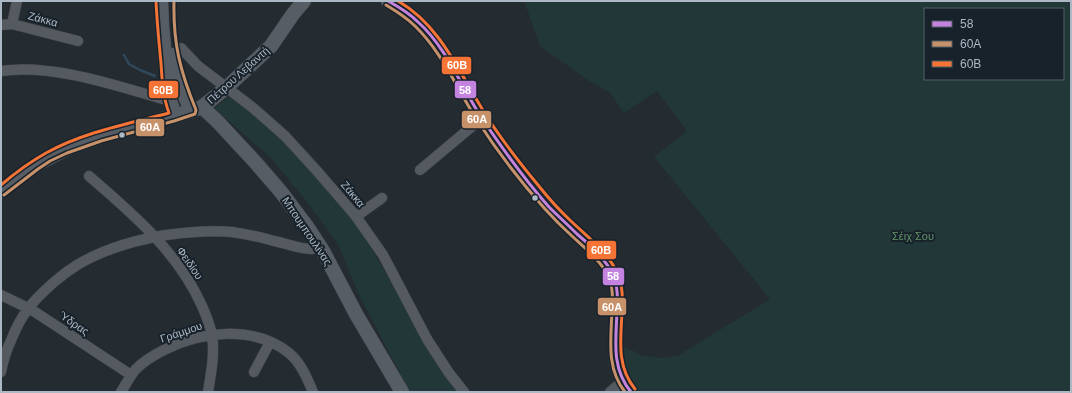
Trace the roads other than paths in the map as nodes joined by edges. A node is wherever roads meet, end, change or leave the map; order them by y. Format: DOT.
graph roads {
  1 [pos="17,1"];
  2 [pos="161,1"];
  3 [pos="169,1"];
  4 [pos="304,1"];
  5 [pos="388,1"];
  6 [pos="12,24"];
  7 [pos="1,25"];
  8 [pos="78,41"];
  9 [pos="181,48"];
  10 [pos="1,71"];
  11 [pos="226,88"];
  12 [pos="170,101"];
  13 [pos="196,109"];
  14 [pos="175,116"];
  15 [pos="482,118"];
  16 [pos="420,170"];
  17 [pos="89,176"];
  18 [pos="1,192"];
  19 [pos="382,198"];
  20 [pos="355,215"];
  21 [pos="155,237"];
  22 [pos="321,248"];
  23 [pos="1,295"];
  24 [pos="28,308"];
  25 [pos="212,334"];
  26 [pos="270,342"];
  27 [pos="1,372"];
  28 [pos="254,372"];
  29 [pos="131,375"];
  30 [pos="627,387"];
  31 [pos="121,392"];
  32 [pos="208,392"];
  33 [pos="313,392"];
  34 [pos="402,392"];
  35 [pos="464,392"];
  36 [pos="610,392"];
  1 -- 6 [label="street"];
  2 -- 12 [label="street"];
  3 -- 13 [label="street"];
  4 -- 11 [label="street, Πέτρου Λεβαντή"];
  5 -- 15 [label="street"];
  6 -- 7 [label="street, Ζάκκα"];
  6 -- 8 [label="street, Ζάκκα"];
  9 -- 11 [label="street, Ζάκκα"];
  10 -- 12 [label="street"];
  11 -- 13 [label="street, Πέτρου Λεβαντή"];
  11 -- 20 [label="street, Ζάκκα"];
  12 -- 14 [label="street"];
  13 -- 14 [label="street, Πέτρου Λεβαντή"];
  13 -- 22 [label="street, Μπουμπουλίνας"];
  14 -- 18 [label="street, Πέτρου Λεβαντή"];
  15 -- 16 [label="street"];
  15 -- 30 [label="street"];
  17 -- 21 [label="street, Φειδίου"];
  19 -- 20 [label="street"];
  20 -- 35 [label="street, Ζάκκα"];
  21 -- 22 [label="street"];
  21 -- 24 [label="street"];
  21 -- 25 [label="street, Φειδίου"];
  22 -- 34 [label="street, Μπουμπουλίνας"];
  23 -- 24 [label="street, Ύδρας"];
  24 -- 27 [label="street"];
  24 -- 29 [label="street, Ύδρας"];
  25 -- 26 [label="street, Γράμμου"];
  25 -- 29 [label="street, Γράμμου"];
  25 -- 32 [label="street, Φειδίου"];
  26 -- 28 [label="street"];
  26 -- 33 [label="street, Γράμμου"];
  29 -- 31 [label="street, Γράμμου"];
  30 -- 36 [label="street"];
}
